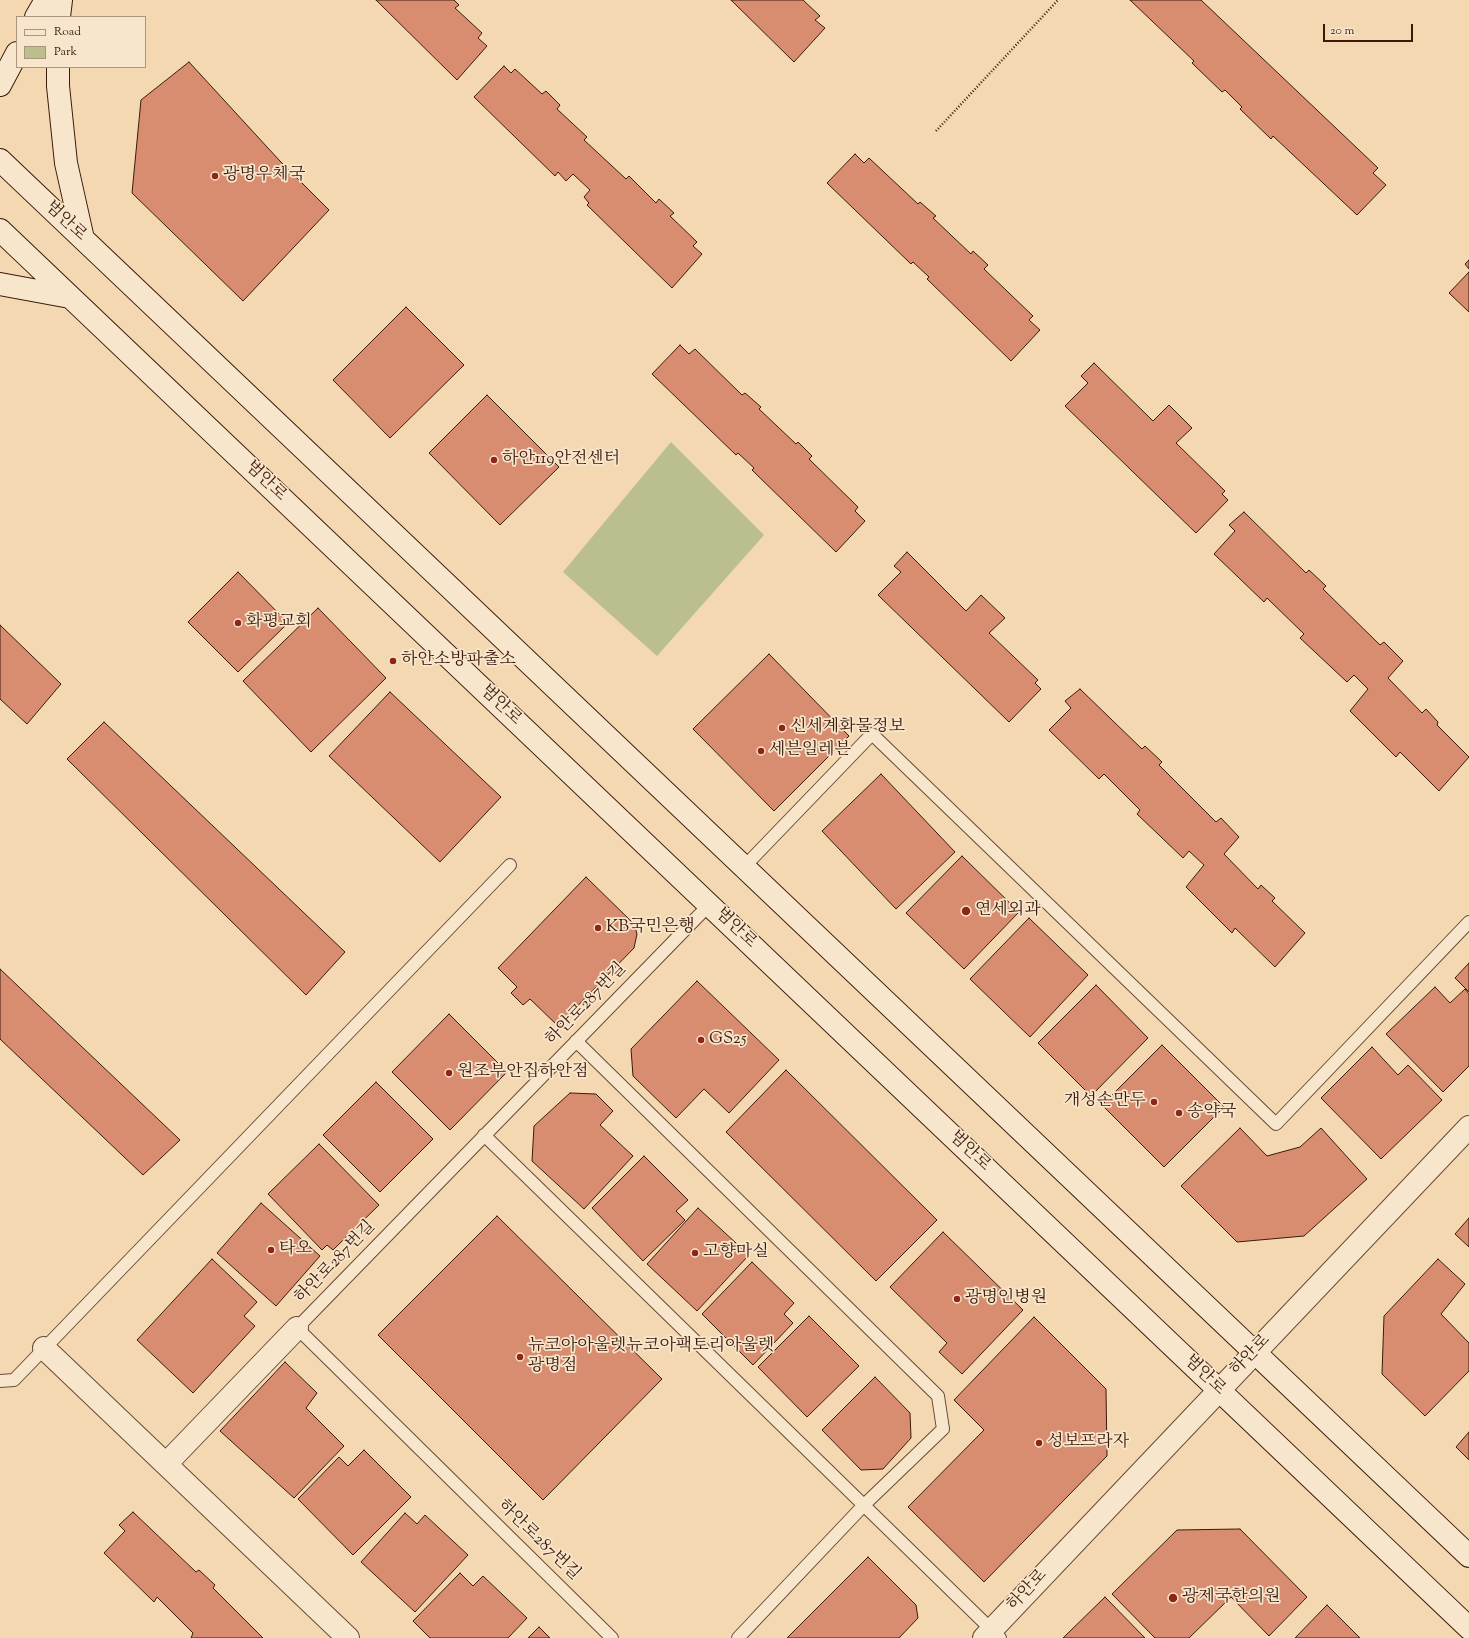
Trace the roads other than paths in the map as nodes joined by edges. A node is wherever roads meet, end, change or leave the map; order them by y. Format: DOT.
graph roads {
  1 [pos="46,0"];
  2 [pos="61,0"];
  3 [pos="37,16"];
  4 [pos="59,16"];
  5 [pos="16,55"];
  6 [pos="58,68"];
  7 [pos="0,85"];
  8 [pos="0,160"];
  9 [pos="0,230"];
  10 [pos="83,239"];
  11 [pos="0,284"];
  12 [pos="70,297"];
  13 [pos="510,864"];
  14 [pos="744,868"];
  15 [pos="709,905"];
  16 [pos="1469,922"];
  17 [pos="576,1042"];
  18 [pos="1469,1126"];
  19 [pos="484,1135"];
  20 [pos="297,1328"];
  21 [pos="44,1348"];
  22 [pos="1254,1352"];
  23 [pos="0,1382"];
  24 [pos="1219,1390"];
  25 [pos="166,1464"];
  26 [pos="864,1505"];
  27 [pos="1469,1556"];
  28 [pos="1469,1628"];
  29 [pos="992,1635"];
  30 [pos="348,1638"];
  31 [pos="612,1638"];
  32 [pos="738,1638"];
  1 -- 3 [label="main road"];
  2 -- 4 [label="main road"];
  5 -- 7 [label="main road"];
  6 -- 10 [label="main road"];
  8 -- 10 [label="main road, 범안로"];
  9 -- 12 [label="main road, 범안로"];
  10 -- 14 [label="main road, 범안로"];
  11 -- 12 [label="main road"];
  12 -- 15 [label="main road, 범안로"];
  13 -- 21 [label="lane"];
  14 -- 16 [label="lane"];
  14 -- 22 [label="main road, 범안로"];
  15 -- 17 [label="lane, 하안로287번길"];
  15 -- 24 [label="main road, 범안로"];
  17 -- 19 [label="lane, 하안로287번길"];
  17 -- 26 [label="lane"];
  18 -- 22 [label="main road, 하안로"];
  19 -- 20 [label="lane, 하안로287번길"];
  19 -- 26 [label="lane"];
  20 -- 25 [label="main road"];
  20 -- 31 [label="lane, 하안로287번길"];
  21 -- 23 [label="lane"];
  21 -- 25 [label="main road"];
  22 -- 24 [label="main road, 하안로"];
  22 -- 27 [label="main road, 범안로"];
  24 -- 28 [label="main road, 범안로"];
  24 -- 29 [label="main road, 하안로"];
  25 -- 30 [label="main road"];
  26 -- 29 [label="lane"];
  26 -- 32 [label="lane"];
}
